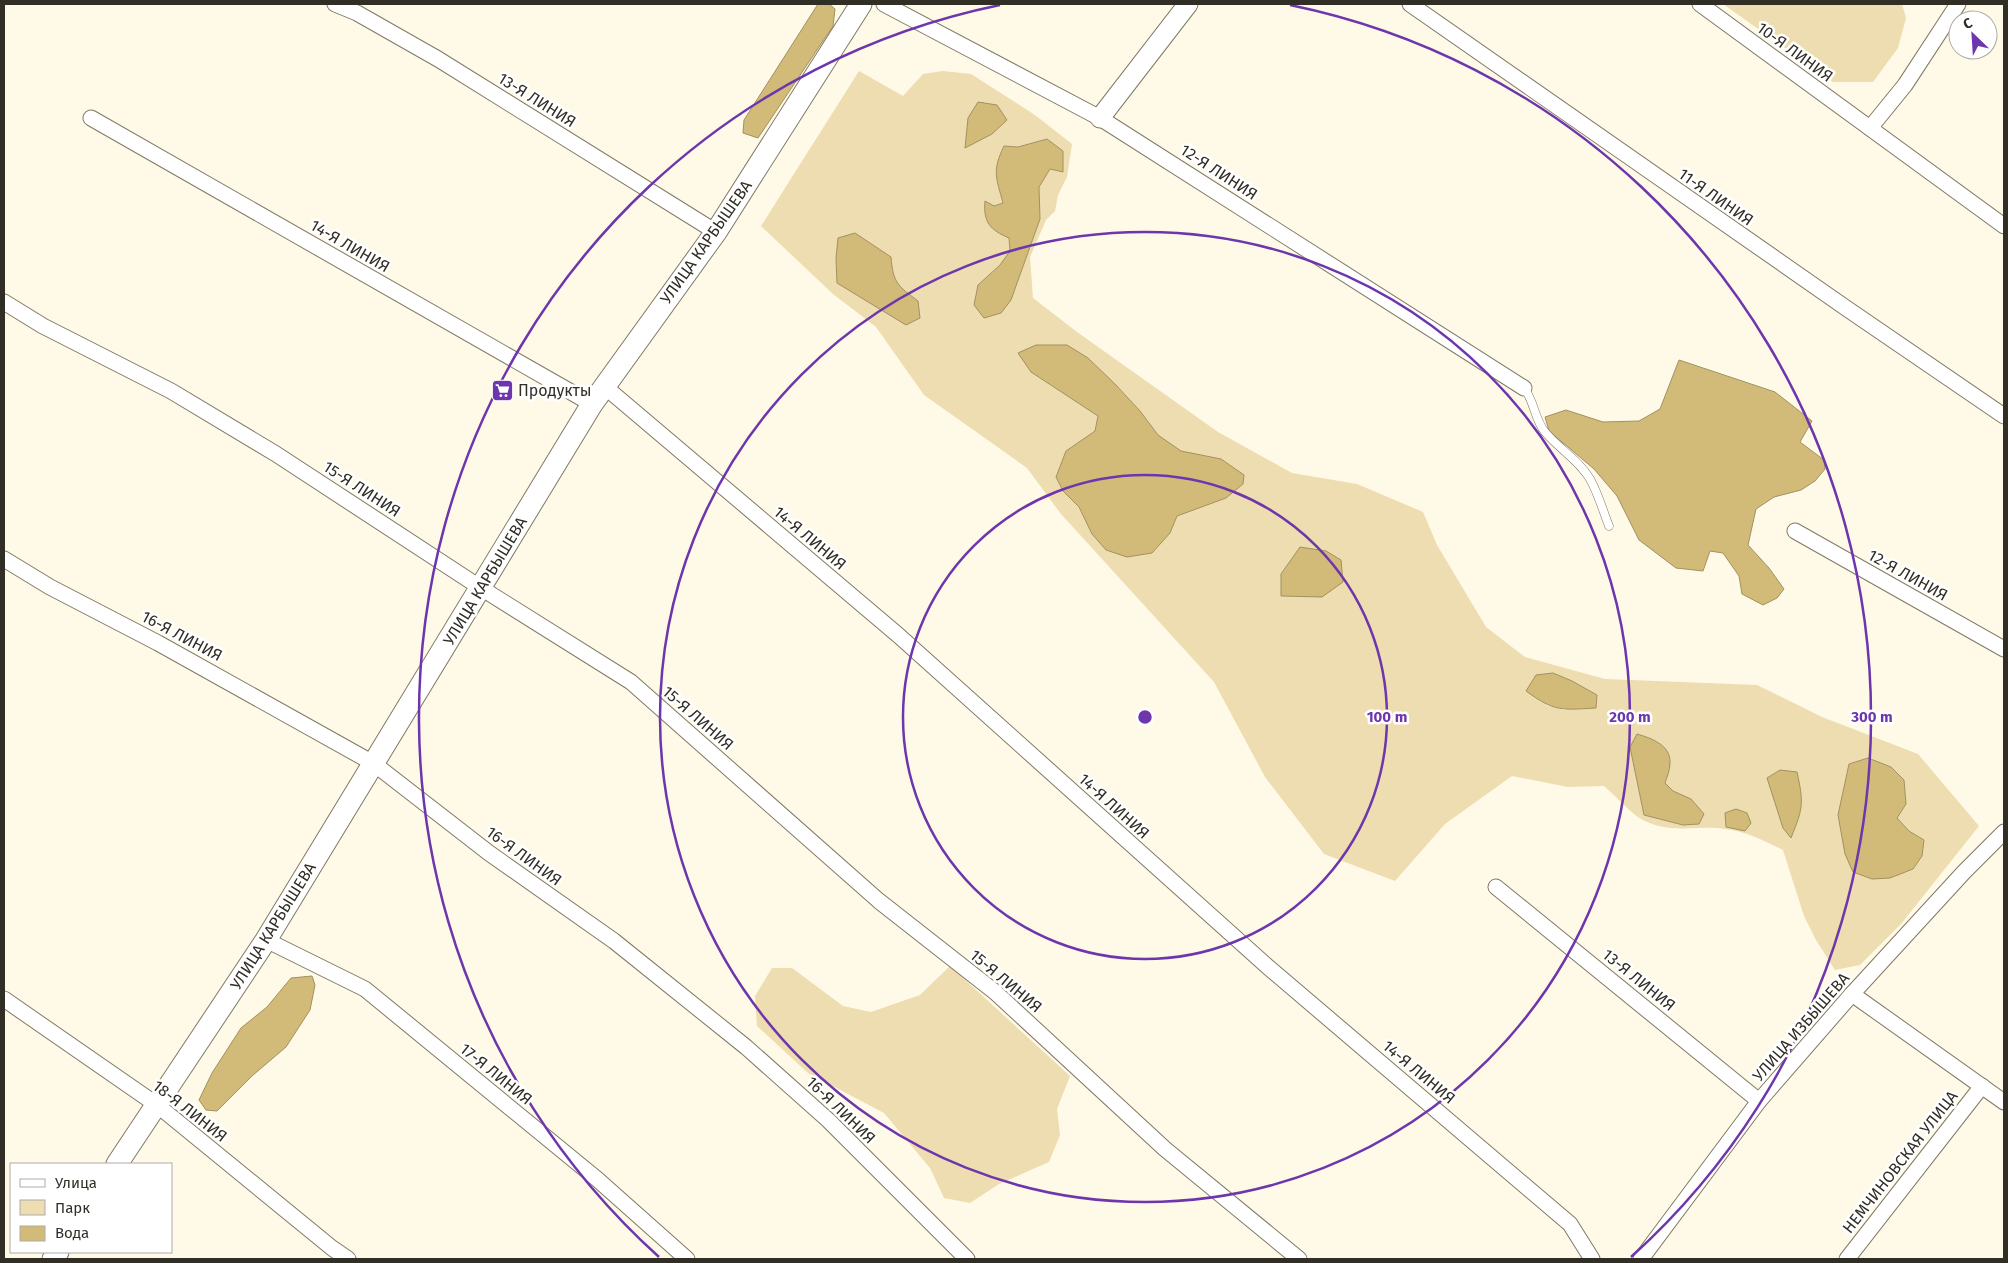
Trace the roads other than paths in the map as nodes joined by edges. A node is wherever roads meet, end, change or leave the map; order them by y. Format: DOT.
graph roads {
  1 [pos="336,4"];
  2 [pos="861,4"];
  3 [pos="884,4"];
  4 [pos="1188,4"];
  5 [pos="1410,4"];
  6 [pos="1700,4"];
  7 [pos="1958,4"];
  8 [pos="91,118"];
  9 [pos="1100,118"];
  10 [pos="1870,128"];
  11 [pos="2004,226"];
  12 [pos="716,232"];
  13 [pos="4,302"];
  14 [pos="604,386"];
  15 [pos="1524,388"];
  16 [pos="592,404"];
  17 [pos="2004,416"];
  18 [pos="1609,526"];
  19 [pos="1795,531"];
  20 [pos="4,559"];
  21 [pos="481,588"];
  22 [pos="2004,649"];
  23 [pos="373,763"];
  24 [pos="2004,832"];
  25 [pos="1496,887"];
  26 [pos="266,940"];
  27 [pos="1852,994"];
  28 [pos="4,999"];
  29 [pos="1982,1086"];
  30 [pos="1759,1101"];
  31 [pos="2004,1102"];
  32 [pos="157,1105"];
  33 [pos="118,1163"];
  34 [pos="348,1259"];
  35 [pos="687,1259"];
  36 [pos="968,1259"];
  37 [pos="1298,1259"];
  38 [pos="1592,1259"];
  39 [pos="1641,1259"];
  40 [pos="1847,1259"];
  1 -- 12 [label="street, 13-Я ЛИНИЯ"];
  2 -- 12 [label="main road, УЛИЦА КАРБЫШЕВА"];
  3 -- 9 [label="street, 12-Я ЛИНИЯ"];
  4 -- 9 [label="street"];
  5 -- 17 [label="street, 11-Я ЛИНИЯ"];
  6 -- 10 [label="street, 10-Я ЛИНИЯ"];
  7 -- 10 [label="street"];
  8 -- 16 [label="street, 14-Я ЛИНИЯ"];
  9 -- 15 [label="street, 12-Я ЛИНИЯ"];
  10 -- 11 [label="street, 10-Я ЛИНИЯ"];
  12 -- 14 [label="main road, УЛИЦА КАРБЫШЕВА"];
  13 -- 21 [label="street, 15-Я ЛИНИЯ"];
  14 -- 16 [label="main road, УЛИЦА КАРБЫШЕВА"];
  14 -- 38 [label="street, 14-Я ЛИНИЯ"];
  15 -- 18 [label="lane"];
  16 -- 21 [label="main road, УЛИЦА КАРБЫШЕВА"];
  19 -- 22 [label="street, 12-Я ЛИНИЯ"];
  20 -- 23 [label="street, 16-Я ЛИНИЯ"];
  21 -- 23 [label="main road, УЛИЦА КАРБЫШЕВА"];
  21 -- 37 [label="street, 15-Я ЛИНИЯ"];
  23 -- 26 [label="main road, УЛИЦА КАРБЫШЕВА"];
  23 -- 36 [label="street, 16-Я ЛИНИЯ"];
  24 -- 27 [label="street, УЛИЦА ИЗБЫШЕВА"];
  25 -- 30 [label="street, 13-Я ЛИНИЯ"];
  26 -- 32 [label="main road, УЛИЦА КАРБЫШЕВА"];
  26 -- 35 [label="street, 17-Я ЛИНИЯ"];
  27 -- 29 [label="street, НЕМЧИНОВСКАЯ УЛИЦА"];
  27 -- 30 [label="street, УЛИЦА ИЗБЫШЕВА"];
  28 -- 32 [label="street, 18-Я ЛИНИЯ"];
  29 -- 31 [label="street, НЕМЧИНОВСКАЯ УЛИЦА"];
  29 -- 40 [label="street, НЕМЧИНОВСКАЯ УЛИЦА"];
  30 -- 39 [label="street, УЛИЦА ИЗБЫШЕВА"];
  32 -- 33 [label="main road, УЛИЦА КАРБЫШЕВА"];
  32 -- 34 [label="street, 18-Я ЛИНИЯ"];
}
